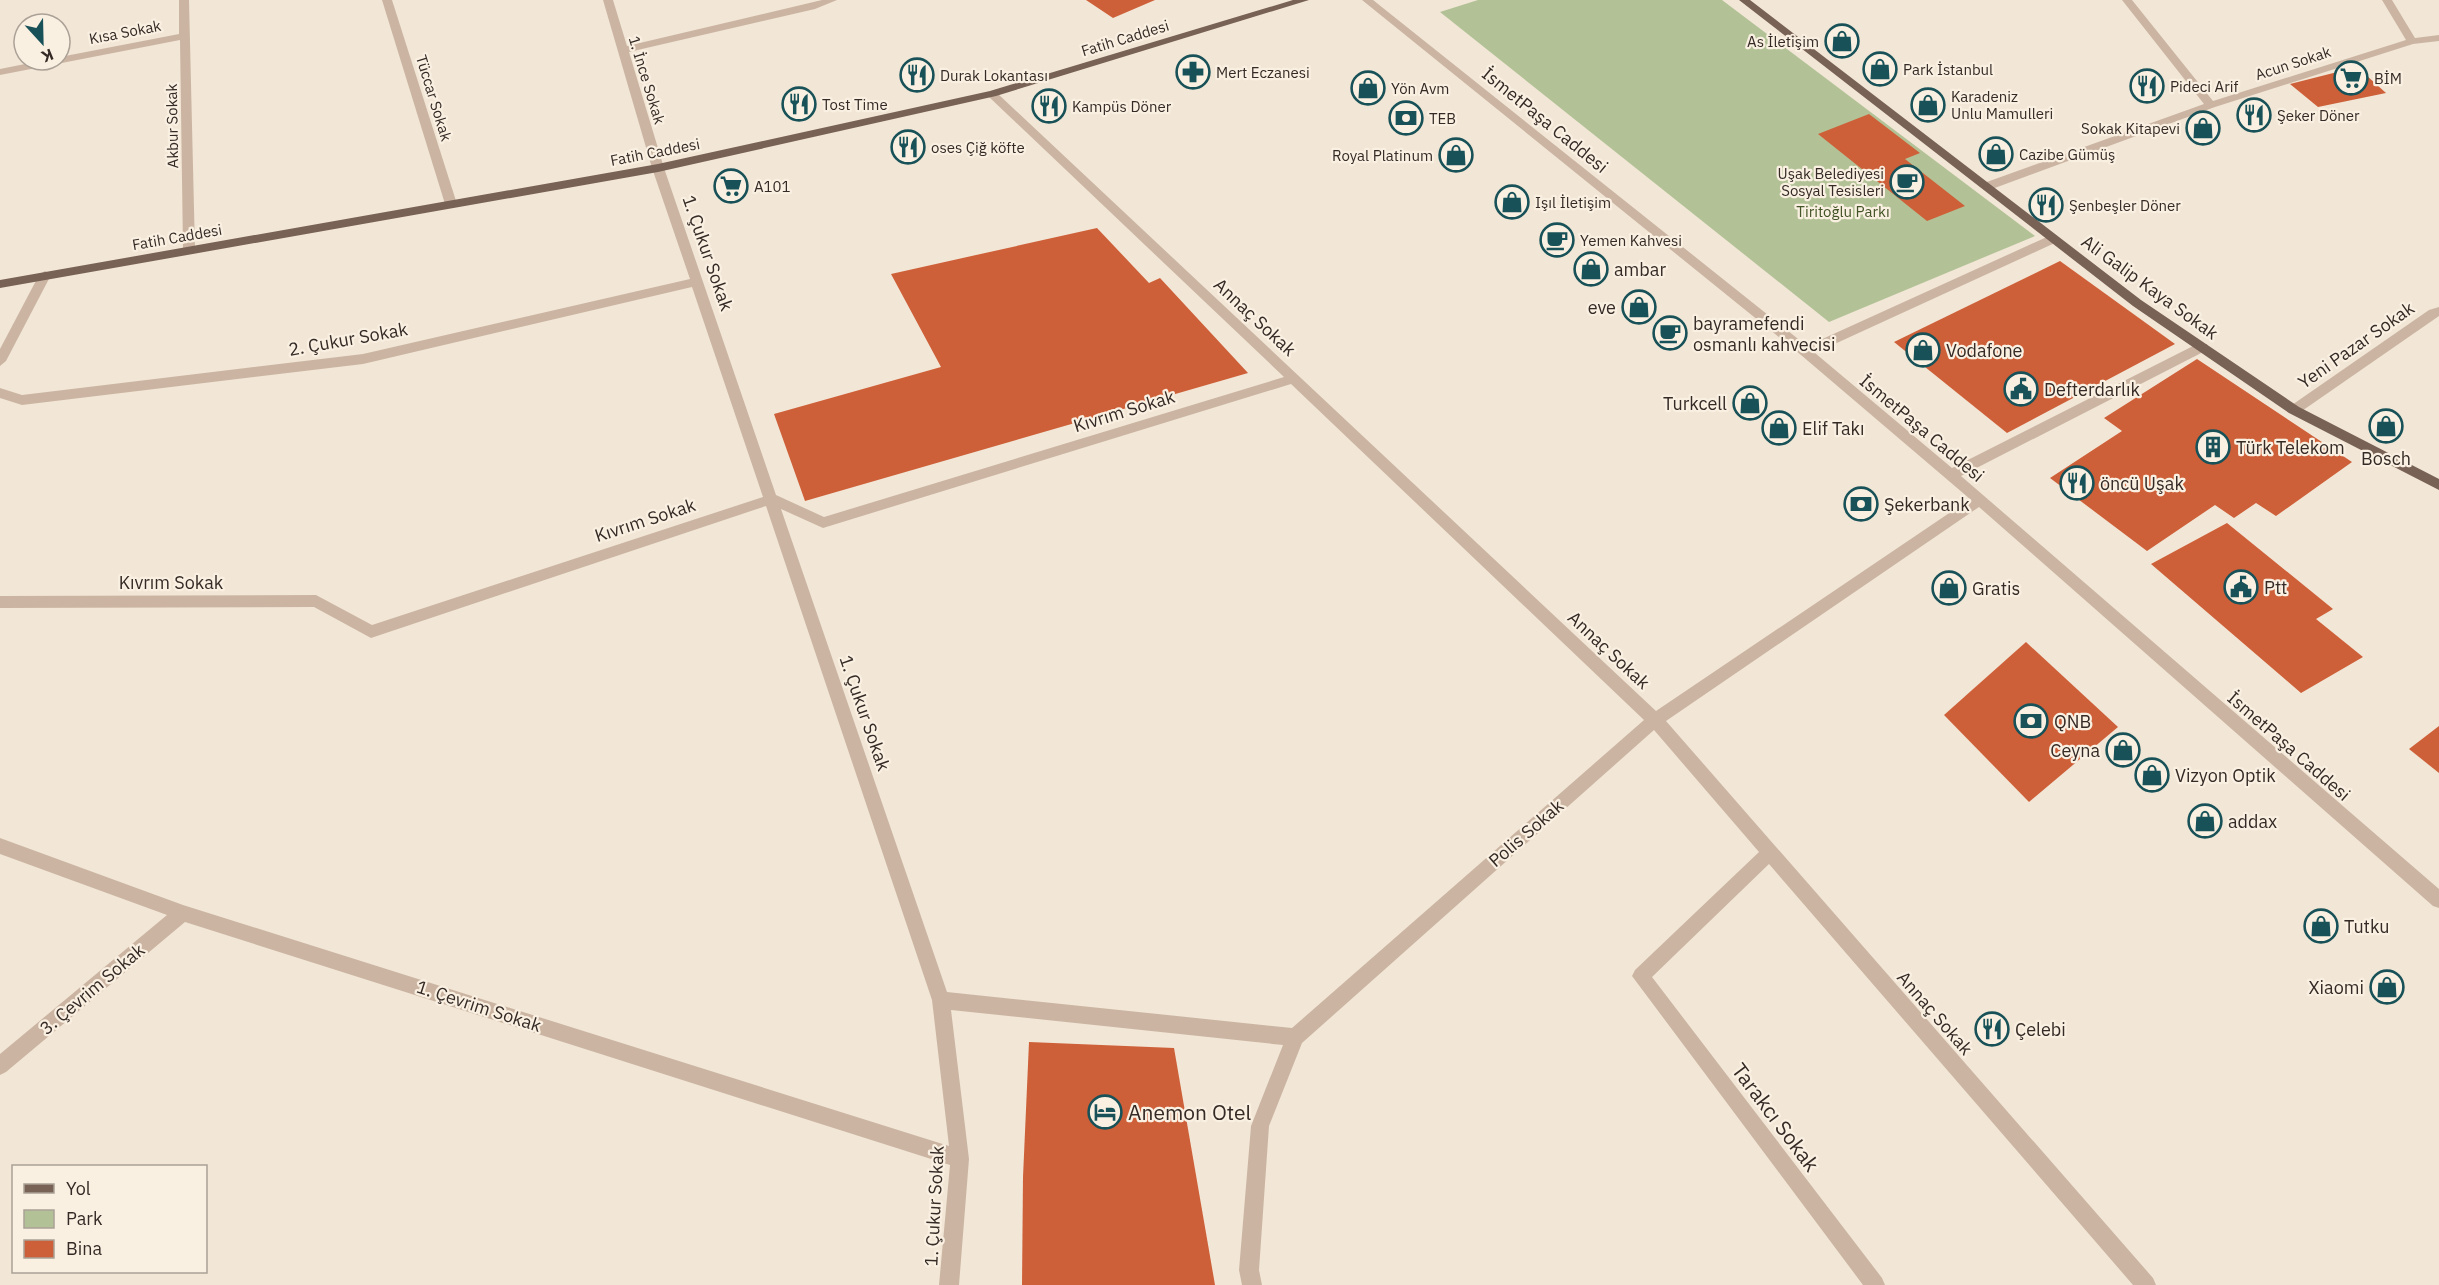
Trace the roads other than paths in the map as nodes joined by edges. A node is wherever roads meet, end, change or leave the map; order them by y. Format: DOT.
graph roads {
  1 [pos="184,0"];
  2 [pos="387,0"];
  3 [pos="608,0"];
  4 [pos="832,0"];
  5 [pos="1304,0"];
  6 [pos="1367,0"];
  7 [pos="1744,0"];
  8 [pos="2127,0"];
  9 [pos="2387,0"];
  10 [pos="185,36"];
  11 [pos="2439,38"];
  12 [pos="2412,41"];
  13 [pos="623,50"];
  14 [pos="0,72"];
  15 [pos="992,94"];
  16 [pos="2211,105"];
  17 [pos="658,168"];
  18 [pos="1988,186"];
  19 [pos="452,204"];
  20 [pos="2054,238"];
  21 [pos="189,250"];
  22 [pos="45,275"];
  23 [pos="698,281"];
  24 [pos="0,284"];
  25 [pos="2439,311"];
  26 [pos="2202,347"];
  27 [pos="1806,352"];
  28 [pos="0,361"];
  29 [pos="1293,380"];
  30 [pos="0,393"];
  31 [pos="2294,410"];
  32 [pos="1951,475"];
  33 [pos="2439,485"];
  34 [pos="772,499"];
  35 [pos="1979,500"];
  36 [pos="0,602"];
  37 [pos="1655,720"];
  38 [pos="0,846"];
  39 [pos="1770,853"];
  40 [pos="2439,900"];
  41 [pos="183,912"];
  42 [pos="941,1000"];
  43 [pos="1295,1036"];
  44 [pos="0,1066"];
  45 [pos="960,1159"];
  46 [pos="949,1285"];
  47 [pos="1252,1285"];
  48 [pos="1875,1285"];
  49 [pos="2146,1285"];
  1 -- 10 [label="street, Akbur Sokak"];
  2 -- 19 [label="street, Tüccar Sokak"];
  3 -- 13 [label="street, 1. İnce Sokak"];
  4 -- 13 [label="street"];
  5 -- 15 [label="main road, Fatih Caddesi"];
  6 -- 27 [label="street, İsmetPaşa Caddesi"];
  7 -- 18 [label="main road, Ali Galip Kaya Sokak"];
  8 -- 16 [label="street"];
  9 -- 12 [label="street"];
  10 -- 14 [label="street, Kısa Sokak"];
  10 -- 21 [label="street, Akbur Sokak"];
  11 -- 12 [label="street, Acun Sokak"];
  12 -- 16 [label="street, Acun Sokak"];
  13 -- 17 [label="street, 1. İnce Sokak"];
  15 -- 17 [label="main road, Fatih Caddesi"];
  15 -- 29 [label="street, Annaç Sokak"];
  16 -- 18 [label="street, Acun Sokak"];
  17 -- 19 [label="main road, Fatih Caddesi"];
  17 -- 23 [label="street, 1. Çukur Sokak"];
  18 -- 20 [label="main road, Ali Galip Kaya Sokak"];
  19 -- 21 [label="main road, Fatih Caddesi"];
  20 -- 26 [label="main road, Ali Galip Kaya Sokak"];
  20 -- 27 [label="street"];
  21 -- 22 [label="main road, Fatih Caddesi"];
  22 -- 24 [label="main road, Fatih Caddesi"];
  22 -- 28 [label="street"];
  23 -- 30 [label="street, 2. Çukur Sokak"];
  23 -- 34 [label="street, 1. Çukur Sokak"];
  25 -- 31 [label="street, Yeni Pazar Sokak"];
  26 -- 31 [label="main road, Ali Galip Kaya Sokak"];
  26 -- 32 [label="street"];
  27 -- 32 [label="street, İsmetPaşa Caddesi"];
  29 -- 34 [label="street, Kıvrım Sokak"];
  29 -- 37 [label="street, Annaç Sokak"];
  31 -- 33 [label="main road, Ali Galip Kaya Sokak"];
  32 -- 35 [label="street, İsmetPaşa Caddesi"];
  34 -- 36 [label="street, Kıvrım Sokak"];
  34 -- 42 [label="street, 1. Çukur Sokak"];
  35 -- 37 [label="street, Polis Sokak"];
  35 -- 40 [label="street, İsmetPaşa Caddesi"];
  37 -- 39 [label="street, Annaç Sokak"];
  37 -- 43 [label="street, Polis Sokak"];
  38 -- 41 [label="street, 1. Çevrim Sokak"];
  39 -- 48 [label="street, Tarakcı Sokak"];
  39 -- 49 [label="street, Annaç Sokak"];
  41 -- 44 [label="street, 3. Çevrim Sokak"];
  41 -- 45 [label="street, 1. Çevrim Sokak"];
  42 -- 43 [label="street"];
  42 -- 45 [label="street, 1. Çukur Sokak"];
  43 -- 47 [label="street, Polis Sokak"];
  45 -- 46 [label="street, 1. Çukur Sokak"];
}
